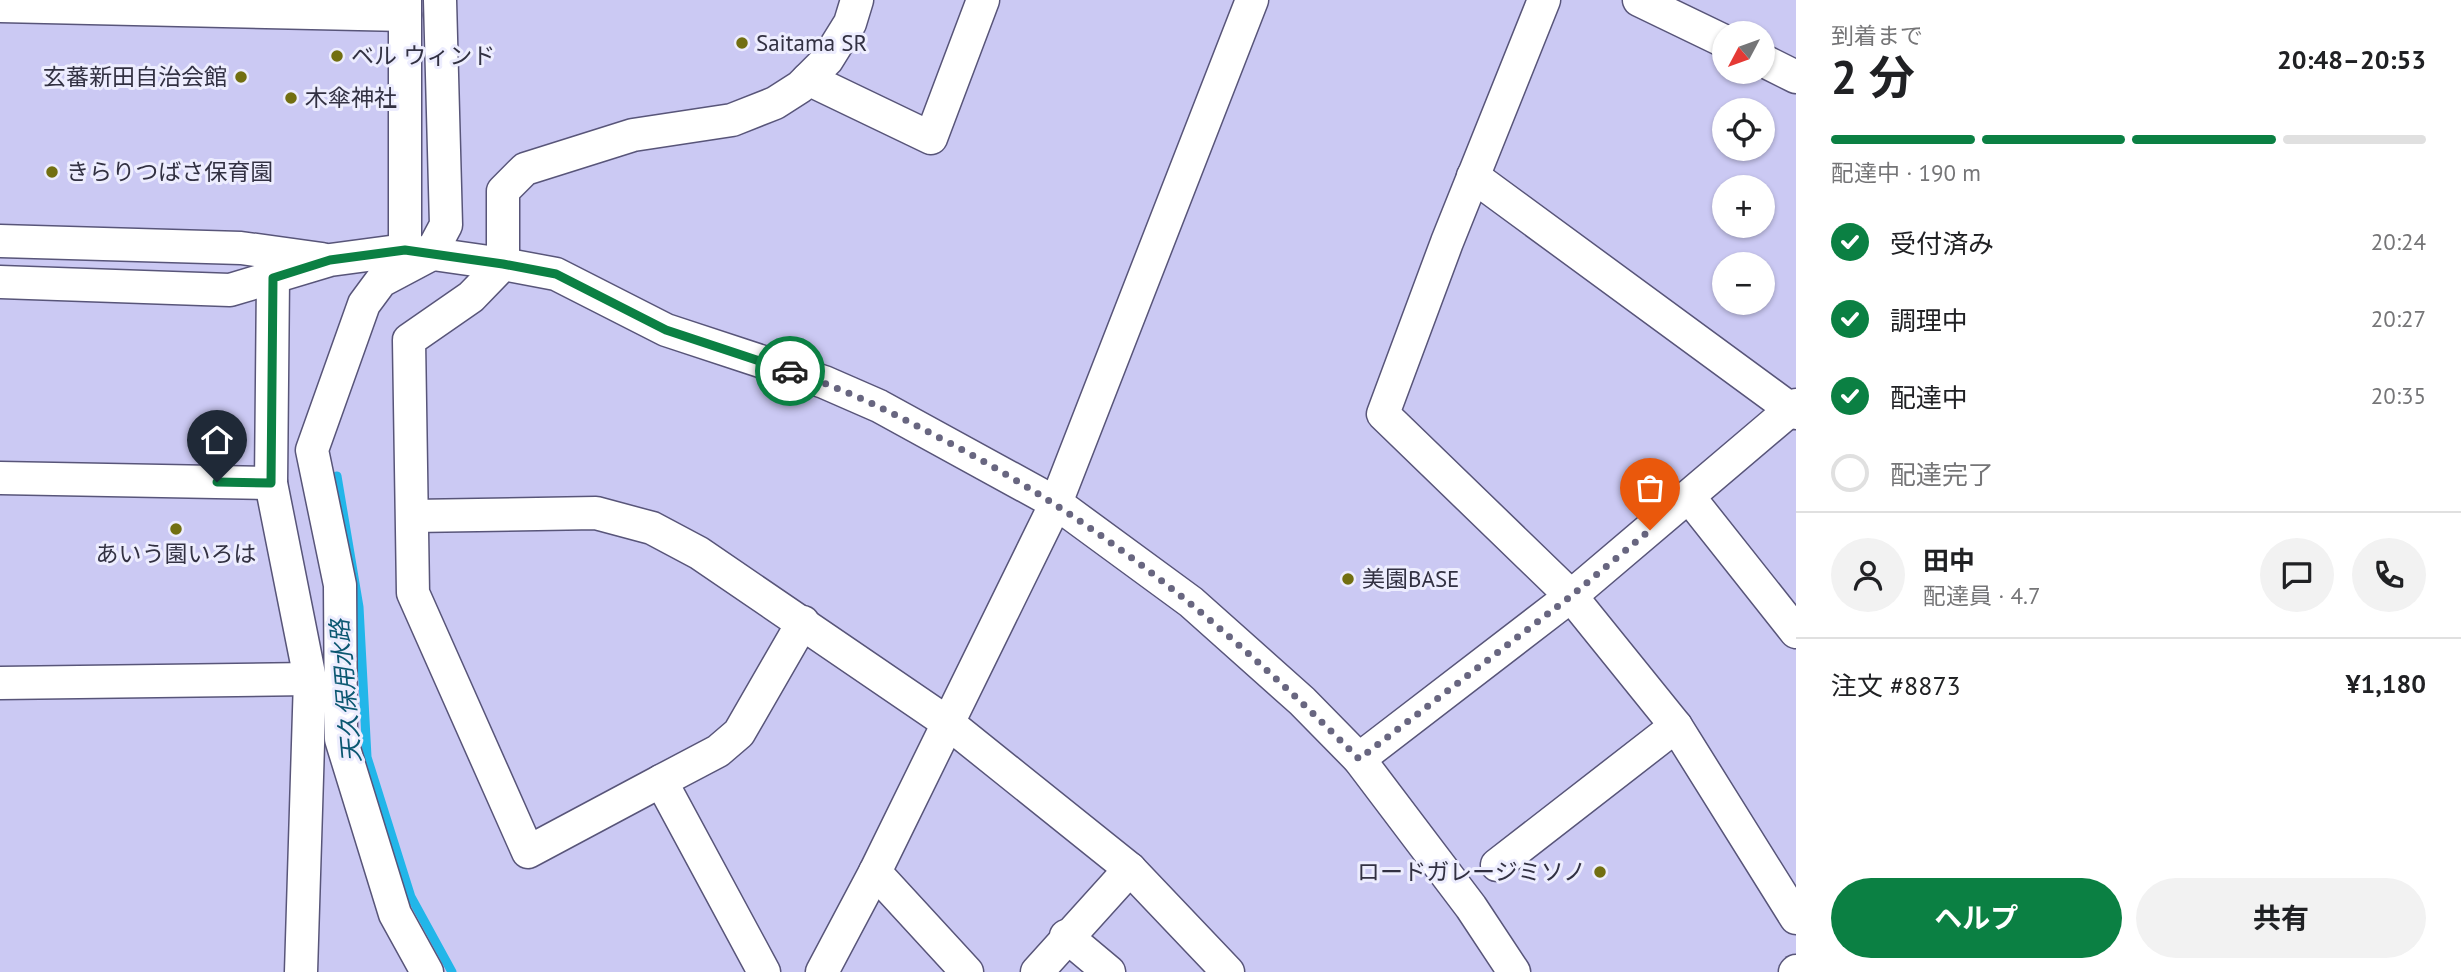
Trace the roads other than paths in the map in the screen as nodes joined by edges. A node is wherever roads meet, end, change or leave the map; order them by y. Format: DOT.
graph roads {
  1 [pos="440,0"];
  2 [pos="857,0"];
  3 [pos="983,0"];
  4 [pos="1252,0"];
  5 [pos="1544,0"];
  6 [pos="1639,0"];
  7 [pos="0,6"];
  8 [pos="405,7"];
  9 [pos="1712,35"];
  10 [pos="1775,66"];
  11 [pos="1796,77"];
  12 [pos="808,79"];
  13 [pos="1473,176"];
  14 [pos="0,240"];
  15 [pos="418,253"];
  16 [pos="330,260"];
  17 [pos="503,264"];
  18 [pos="273,278"];
  19 [pos="0,282"];
  20 [pos="1794,409"];
  21 [pos="0,478"];
  22 [pos="271,483"];
  23 [pos="1689,497"];
  24 [pos="1056,502"];
  25 [pos="413,516"];
  26 [pos="1571,596"];
  27 [pos="803,622"];
  28 [pos="1796,632"];
  29 [pos="310,679"];
  30 [pos="0,683"];
  31 [pos="948,723"];
  32 [pos="1676,726"];
  33 [pos="1359,759"];
  34 [pos="661,781"];
  35 [pos="1497,865"];
  36 [pos="1130,869"];
  37 [pos="875,872"];
  38 [pos="1796,918"];
  39 [pos="1066,936"];
  40 [pos="301,972"];
  41 [pos="427,972"];
  42 [pos="764,972"];
  43 [pos="822,972"];
  44 [pos="967,972"];
  45 [pos="1037,972"];
  46 [pos="1109,972"];
  47 [pos="1228,972"];
  48 [pos="1514,972"];
  1 -- 15 [label="street"];
  2 -- 12 [label="street"];
  3 -- 12 [label="street"];
  4 -- 24 [label="street"];
  5 -- 13 [label="street"];
  6 -- 9 [label="street"];
  7 -- 8 [label="street"];
  8 -- 15 [label="street"];
  10 -- 11 [label="street"];
  12 -- 17 [label="street"];
  13 -- 20 [label="street"];
  13 -- 26 [label="street"];
  14 -- 16 [label="street"];
  15 -- 16 [label="street"];
  15 -- 17 [label="street"];
  15 -- 41 [label="street"];
  16 -- 18 [label="street"];
  17 -- 24 [label="street"];
  17 -- 25 [label="street"];
  18 -- 19 [label="street"];
  18 -- 22 [label="street"];
  20 -- 23 [label="street"];
  21 -- 22 [label="street"];
  22 -- 29 [label="street"];
  23 -- 26 [label="street"];
  23 -- 28 [label="street"];
  24 -- 31 [label="street"];
  24 -- 33 [label="street"];
  25 -- 27 [label="street"];
  25 -- 34 [label="street"];
  26 -- 32 [label="street"];
  26 -- 33 [label="street"];
  27 -- 31 [label="street"];
  27 -- 34 [label="street"];
  29 -- 30 [label="street"];
  29 -- 40 [label="street"];
  31 -- 36 [label="street"];
  31 -- 37 [label="street"];
  32 -- 35 [label="street"];
  32 -- 38 [label="street"];
  33 -- 48 [label="street"];
  34 -- 42 [label="street"];
  36 -- 39 [label="street"];
  36 -- 47 [label="street"];
  37 -- 43 [label="street"];
  37 -- 44 [label="street"];
  39 -- 45 [label="street"];
  39 -- 46 [label="street"];
}
